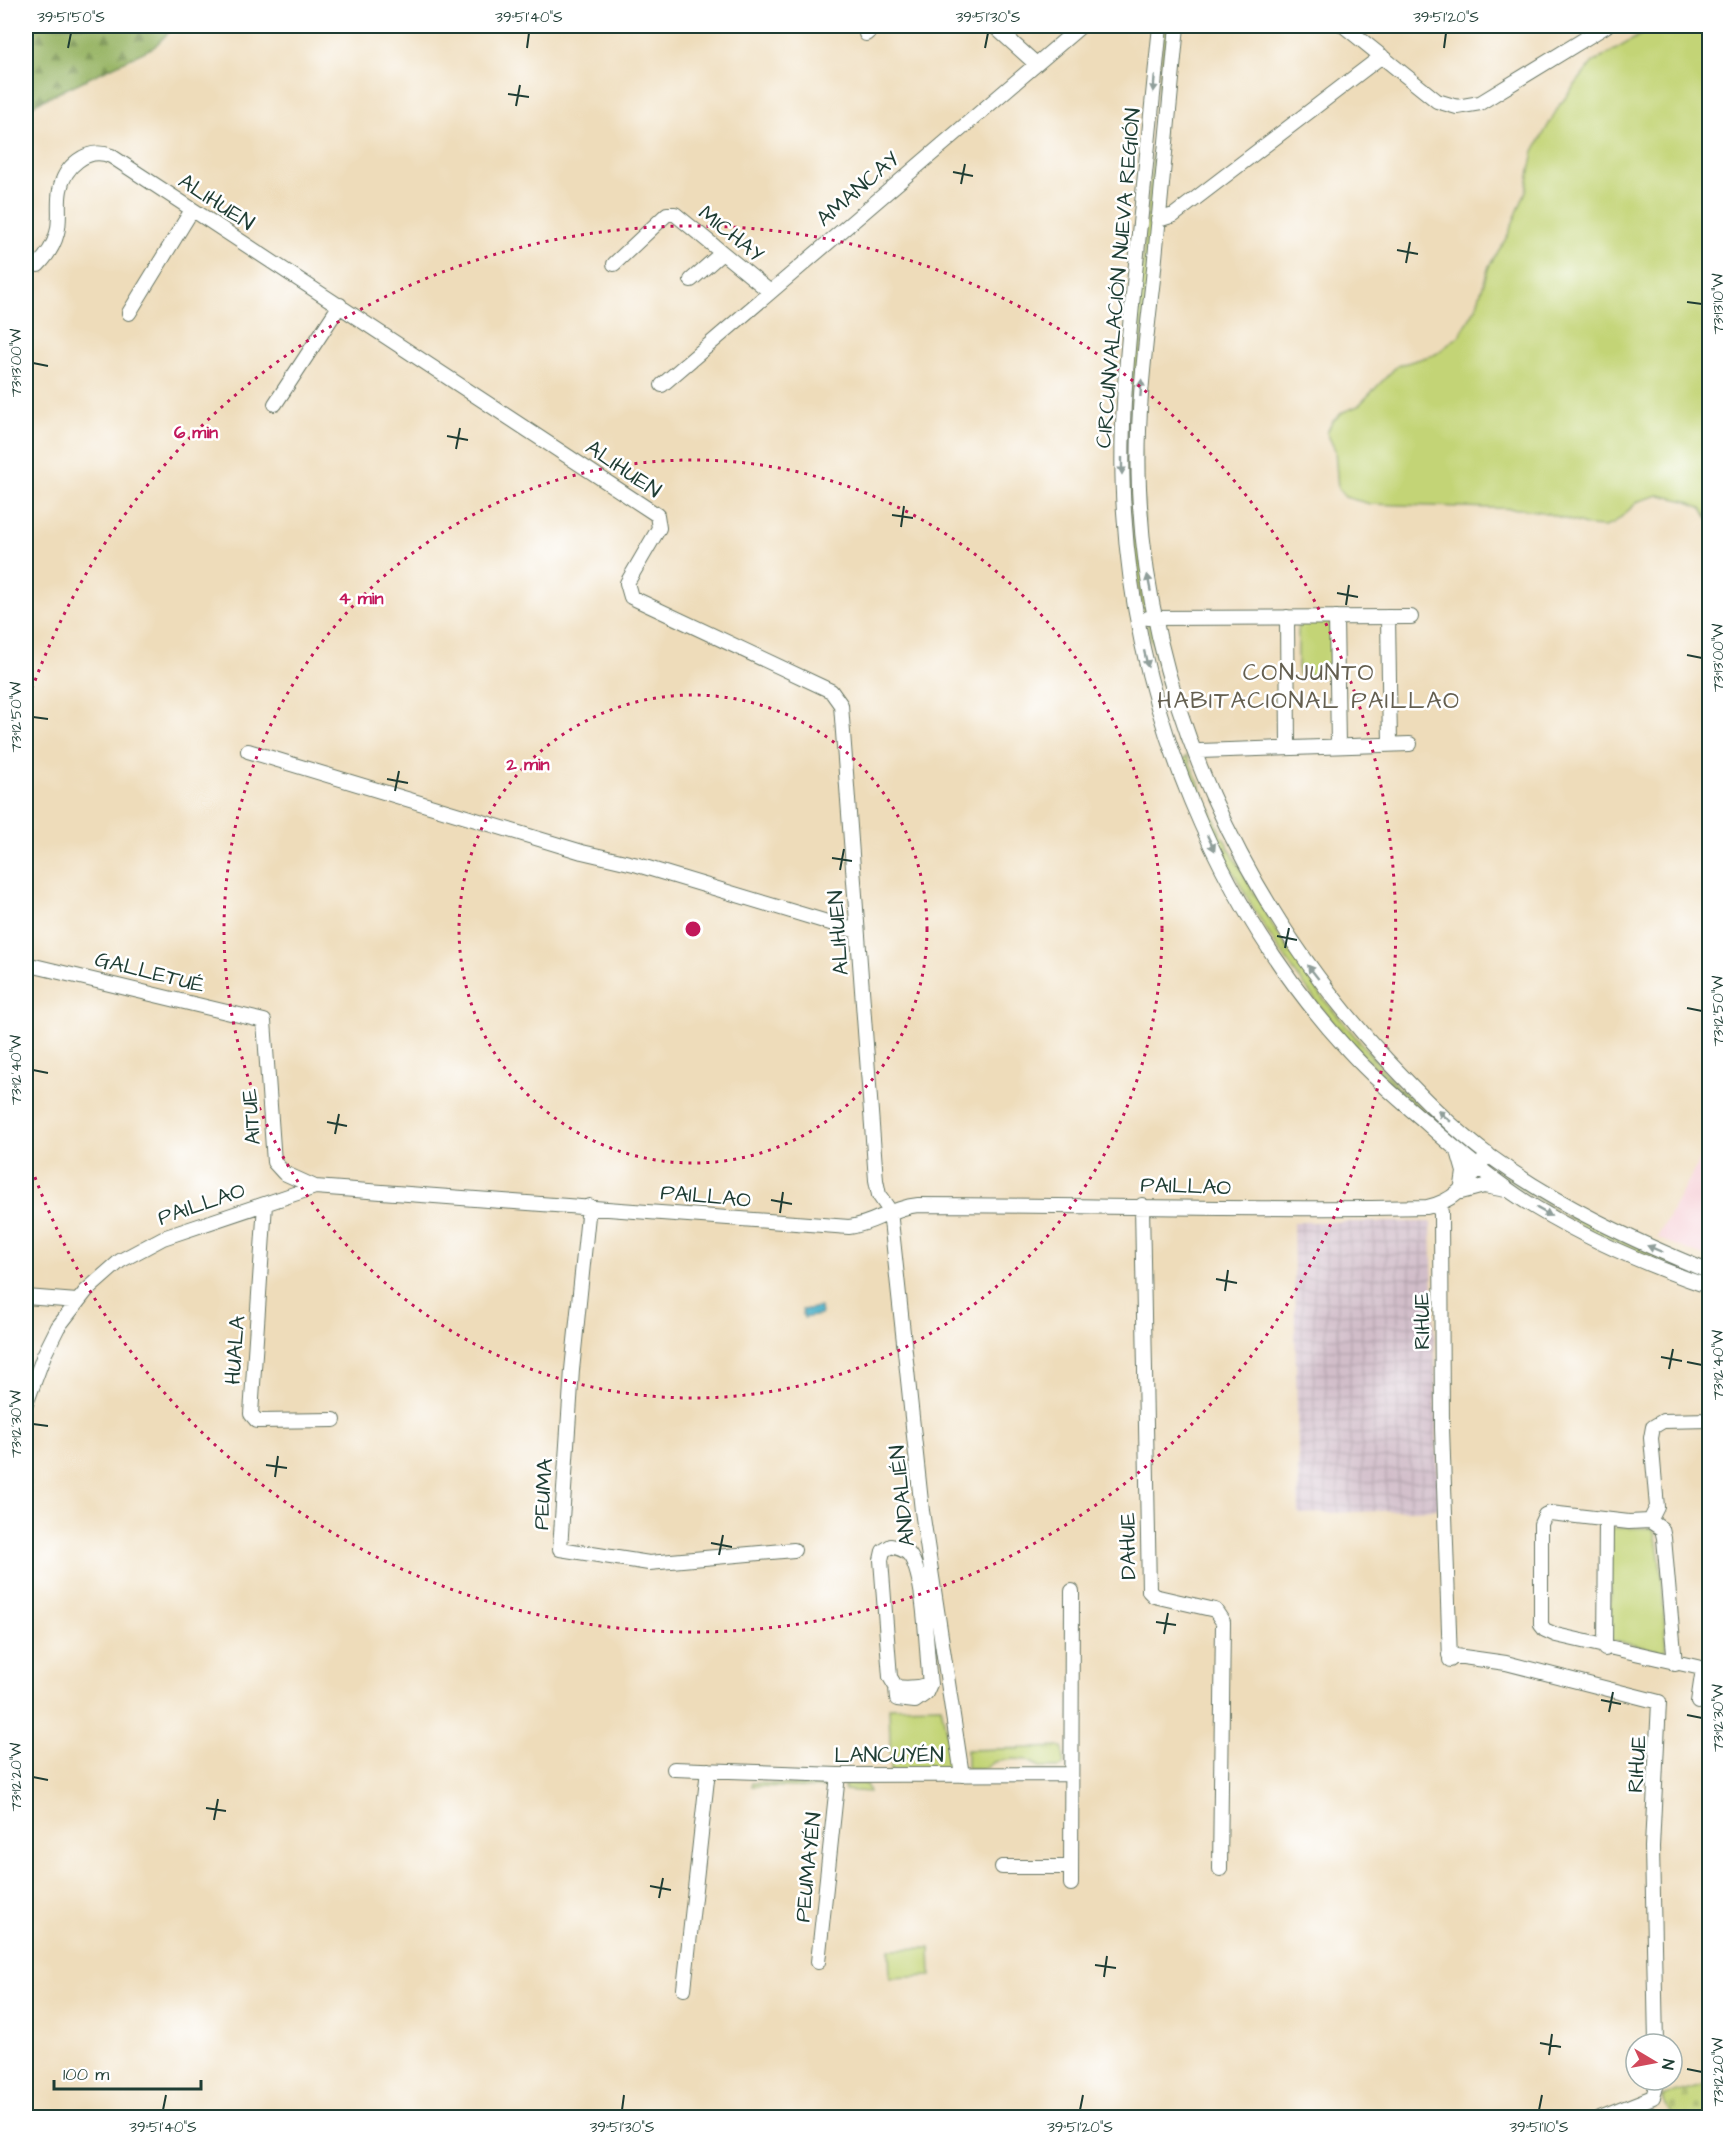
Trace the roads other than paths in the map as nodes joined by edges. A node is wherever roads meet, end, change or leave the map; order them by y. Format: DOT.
graph roads {
  1 [pos="994,26"];
  2 [pos="1081,26"];
  3 [pos="1160,26"];
  4 [pos="1177,26"];
  5 [pos="1344,26"];
  6 [pos="1606,26"];
  7 [pos="1382,56"];
  8 [pos="1036,64"];
  9 [pos="192,210"];
  10 [pos="1158,220"];
  11 [pos="722,253"];
  12 [pos="614,264"];
  13 [pos="38,265"];
  14 [pos="691,280"];
  15 [pos="769,291"];
  16 [pos="340,305"];
  17 [pos="129,313"];
  18 [pos="662,385"];
  19 [pos="275,404"];
  20 [pos="1287,617"];
  21 [pos="1336,617"];
  22 [pos="1388,617"];
  23 [pos="1411,617"];
  24 [pos="1157,618"];
  25 [pos="1137,619"];
  26 [pos="1390,744"];
  27 [pos="1410,744"];
  28 [pos="1338,746"];
  29 [pos="1288,748"];
  30 [pos="1196,750"];
  31 [pos="248,751"];
  32 [pos="1175,755"];
  33 [pos="856,931"];
  34 [pos="26,964"];
  35 [pos="264,1021"];
  36 [pos="1458,1151"];
  37 [pos="1488,1154"];
  38 [pos="1478,1167"];
  39 [pos="315,1186"];
  40 [pos="1461,1192"];
  41 [pos="1514,1192"];
  42 [pos="265,1204"];
  43 [pos="1142,1205"];
  44 [pos="1436,1205"];
  45 [pos="589,1206"];
  46 [pos="891,1211"];
  47 [pos="1710,1272"];
  48 [pos="1710,1287"];
  49 [pos="26,1297"];
  50 [pos="77,1301"];
  51 [pos="26,1404"];
  52 [pos="334,1420"];
  53 [pos="1710,1420"];
  54 [pos="1606,1520"];
  55 [pos="1650,1521"];
  56 [pos="927,1548"];
  57 [pos="794,1550"];
  58 [pos="905,1551"];
  59 [pos="1072,1591"];
  60 [pos="1605,1649"];
  61 [pos="1675,1664"];
  62 [pos="1706,1670"];
  63 [pos="1698,1702"];
  64 [pos="674,1768"];
  65 [pos="708,1770"];
  66 [pos="1071,1774"];
  67 [pos="838,1775"];
  68 [pos="962,1775"];
  69 [pos="1002,1867"];
  70 [pos="1071,1867"];
  71 [pos="1220,1869"];
  72 [pos="1071,1884"];
  73 [pos="818,1962"];
  74 [pos="684,1989"];
  75 [pos="1656,2032"];
  76 [pos="1654,2092"];
  77 [pos="1600,2118"];
  1 -- 8 [label="street"];
  2 -- 8 [label="street, AMANCAY"];
  3 -- 25 [label="street, CIRCUNVALACIÓN NUEVA REGIÓN, one-way"];
  4 -- 10 [label="street, CIRCUNVALACIÓN NUEVA REGIÓN"];
  5 -- 7 [label="street"];
  6 -- 7 [label="street"];
  7 -- 10 [label="street"];
  8 -- 15 [label="street, AMANCAY"];
  9 -- 13 [label="street, ALIHUEN"];
  9 -- 16 [label="street, ALIHUEN"];
  9 -- 17 [label="street"];
  24 -- 10 [label="street, CIRCUNVALACIÓN NUEVA REGIÓN, one-way"];
  11 -- 12 [label="street, MICHAY"];
  11 -- 14 [label="street"];
  11 -- 15 [label="street, MICHAY"];
  15 -- 18 [label="street, AMANCAY"];
  16 -- 19 [label="street"];
  16 -- 33 [label="street, ALIHUEN"];
  20 -- 21 [label="street"];
  20 -- 24 [label="street"];
  20 -- 29 [label="street"];
  21 -- 22 [label="street"];
  21 -- 28 [label="street"];
  22 -- 23 [label="street"];
  22 -- 26 [label="street"];
  24 -- 25 [label="street"];
  24 -- 30 [label="street, CIRCUNVALACIÓN NUEVA REGIÓN"];
  25 -- 32 [label="street, CIRCUNVALACIÓN NUEVA REGIÓN, one-way"];
  26 -- 27 [label="street"];
  26 -- 28 [label="street"];
  28 -- 29 [label="street"];
  29 -- 30 [label="street"];
  30 -- 32 [label="street"];
  37 -- 30 [label="street, CIRCUNVALACIÓN NUEVA REGIÓN, one-way"];
  31 -- 33 [label="street"];
  32 -- 36 [label="street, CIRCUNVALACIÓN NUEVA REGIÓN, one-way"];
  33 -- 46 [label="street, ALIHUEN"];
  34 -- 35 [label="street, GALLETUÉ"];
  35 -- 39 [label="street, AITUE"];
  36 -- 38 [label="street, CIRCUNVALACIÓN NUEVA REGIÓN"];
  36 -- 40 [label="street"];
  37 -- 38 [label="street, PAILLAO"];
  47 -- 37 [label="street, CIRCUNVALACIÓN NUEVA REGIÓN, one-way"];
  38 -- 40 [label="street, PAILLAO"];
  38 -- 41 [label="street, CIRCUNVALACIÓN NUEVA REGIÓN"];
  39 -- 42 [label="street, PAILLAO"];
  39 -- 45 [label="street, PAILLAO"];
  40 -- 41 [label="street"];
  40 -- 44 [label="street, PAILLAO"];
  41 -- 48 [label="street, CIRCUNVALACIÓN NUEVA REGIÓN, one-way"];
  42 -- 50 [label="street, PAILLAO"];
  42 -- 52 [label="street, HUALA"];
  43 -- 44 [label="street, PAILLAO"];
  43 -- 46 [label="street, PAILLAO"];
  43 -- 71 [label="street, DAHUE"];
  44 -- 75 [label="street, RIHUE"];
  45 -- 46 [label="street, PAILLAO"];
  45 -- 57 [label="street, PEUMA"];
  46 -- 56 [label="street, ANDALIÉN"];
  49 -- 50 [label="street"];
  50 -- 51 [label="street, PAILLAO"];
  53 -- 55 [label="street"];
  54 -- 55 [label="street"];
  54 -- 60 [label="street"];
  54 -- 60 [label="street"];
  55 -- 61 [label="street"];
  56 -- 58 [label="street"];
  56 -- 68 [label="street, ANDALIÉN"];
  58 -- 58 [label="street"];
  59 -- 66 [label="street"];
  60 -- 61 [label="street"];
  61 -- 62 [label="street"];
  62 -- 63 [label="street"];
  64 -- 65 [label="street, LANCUYÉN"];
  65 -- 67 [label="street, LANCUYÉN"];
  65 -- 74 [label="street"];
  66 -- 68 [label="street, LANCUYÉN"];
  66 -- 70 [label="street"];
  67 -- 68 [label="street, LANCUYÉN"];
  67 -- 73 [label="street, PEUMAYÉN"];
  69 -- 70 [label="street"];
  70 -- 72 [label="street"];
  76 -- 77 [label="street"];
}
